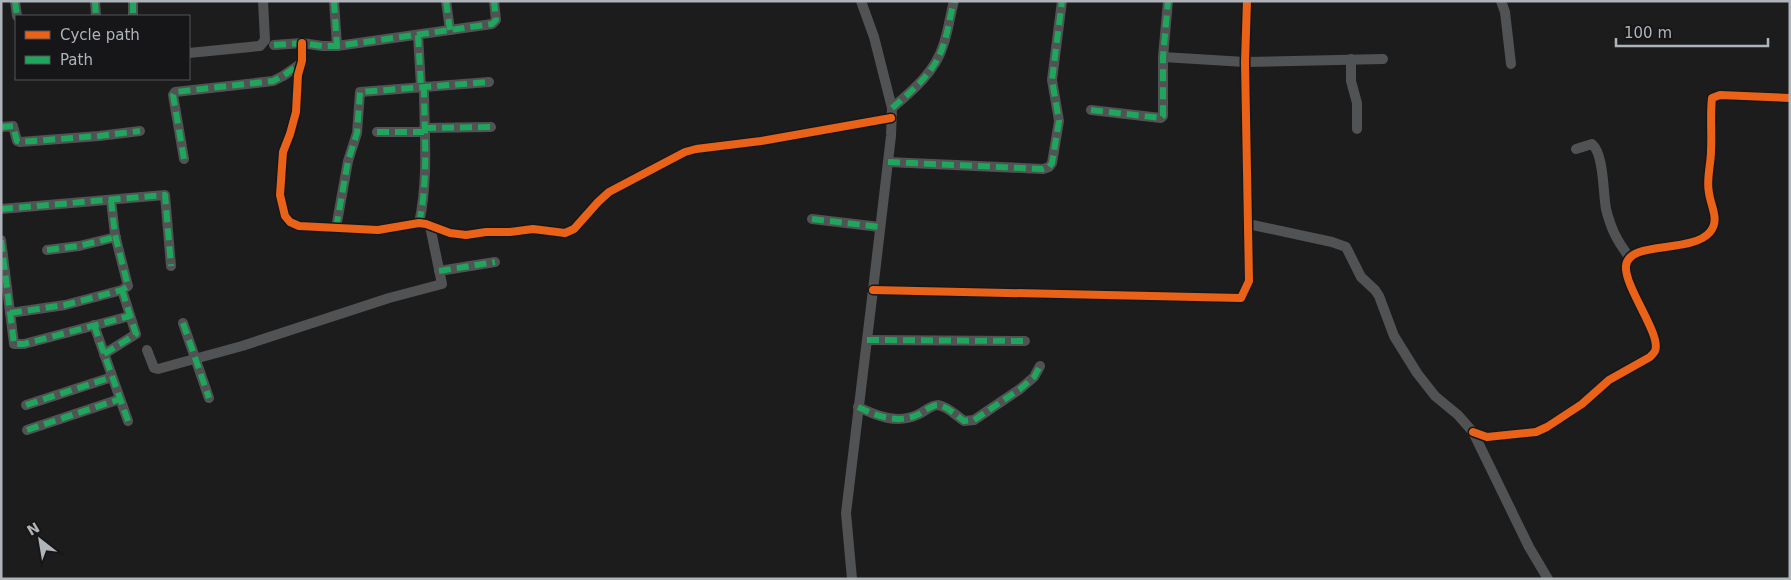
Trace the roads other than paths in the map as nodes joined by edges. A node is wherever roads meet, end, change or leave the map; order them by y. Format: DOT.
graph roads {
  1 [pos="15,1"];
  2 [pos="95,1"];
  3 [pos="132,1"];
  4 [pos="263,1"];
  5 [pos="334,1"];
  6 [pos="446,1"];
  7 [pos="494,1"];
  8 [pos="861,1"];
  9 [pos="954,1"];
  10 [pos="1062,1"];
  11 [pos="1168,1"];
  12 [pos="1247,1"];
  13 [pos="1501,1"];
  14 [pos="17,15"];
  15 [pos="96,15"];
  16 [pos="133,15"];
  17 [pos="450,30"];
  18 [pos="418,35"];
  19 [pos="302,43"];
  20 [pos="274,44"];
  21 [pos="336,46"];
  22 [pos="190,53"];
  23 [pos="1163,57"];
  24 [pos="1382,59"];
  25 [pos="1351,60"];
  26 [pos="1245,62"];
  27 [pos="302,63"];
  28 [pos="1511,64"];
  29 [pos="489,82"];
  30 [pos="422,86"];
  31 [pos="1790,98"];
  32 [pos="1091,110"];
  33 [pos="892,113"];
  34 [pos="1,126"];
  35 [pos="491,127"];
  36 [pos="1358,129"];
  37 [pos="424,130"];
  38 [pos="140,131"];
  39 [pos="377,132"];
  40 [pos="1576,150"];
  41 [pos="184,159"];
  42 [pos="888,162"];
  43 [pos="111,200"];
  44 [pos="1,209"];
  45 [pos="812,219"];
  46 [pos="419,223"];
  47 [pos="1248,224"];
  48 [pos="430,226"];
  49 [pos="880,227"];
  50 [pos="336,228"];
  51 [pos="116,237"];
  52 [pos="1,240"];
  53 [pos="47,250"];
  54 [pos="1630,258"];
  55 [pos="495,262"];
  56 [pos="171,266"];
  57 [pos="439,271"];
  58 [pos="122,290"];
  59 [pos="873,290"];
  60 [pos="10,313"];
  61 [pos="130,316"];
  62 [pos="183,323"];
  63 [pos="94,325"];
  64 [pos="867,340"];
  65 [pos="1025,341"];
  66 [pos="147,350"];
  67 [pos="104,354"];
  68 [pos="196,359"];
  69 [pos="1040,366"];
  70 [pos="112,377"];
  71 [pos="209,398"];
  72 [pos="120,399"];
  73 [pos="26,405"];
  74 [pos="858,407"];
  75 [pos="128,421"];
  76 [pos="27,430"];
  77 [pos="1473,432"];
  78 [pos="852,579"];
  79 [pos="1548,579"];
  1 -- 14 [label="street"];
  2 -- 15 [label="street"];
  3 -- 16 [label="street"];
  4 -- 22 [label="street"];
  5 -- 21 [label="street"];
  6 -- 17 [label="street"];
  7 -- 17 [label="street"];
  8 -- 33 [label="street"];
  9 -- 33 [label="street"];
  10 -- 42 [label="street"];
  11 -- 23 [label="street"];
  12 -- 26 [label="street"];
  13 -- 28 [label="street"];
  17 -- 18 [label="street"];
  18 -- 21 [label="street"];
  18 -- 30 [label="street"];
  19 -- 20 [label="street"];
  19 -- 21 [label="street"];
  19 -- 27 [label="street"];
  23 -- 26 [label="street"];
  23 -- 32 [label="street"];
  24 -- 25 [label="street"];
  25 -- 26 [label="street"];
  25 -- 36 [label="street"];
  26 -- 47 [label="street"];
  27 -- 41 [label="street"];
  27 -- 50 [label="street"];
  29 -- 30 [label="street"];
  30 -- 37 [label="street"];
  30 -- 50 [label="street"];
  31 -- 54 [label="street"];
  33 -- 42 [label="street"];
  33 -- 48 [label="street"];
  34 -- 38 [label="street"];
  35 -- 37 [label="street"];
  37 -- 39 [label="street"];
  37 -- 46 [label="street"];
  40 -- 54 [label="street"];
  42 -- 49 [label="street"];
  43 -- 44 [label="street"];
  43 -- 51 [label="street"];
  43 -- 56 [label="street"];
  45 -- 49 [label="street"];
  46 -- 48 [label="street"];
  46 -- 50 [label="street"];
  47 -- 59 [label="street"];
  47 -- 77 [label="street"];
  48 -- 57 [label="street"];
  49 -- 59 [label="street"];
  51 -- 53 [label="street"];
  51 -- 58 [label="street"];
  52 -- 60 [label="street"];
  54 -- 77 [label="street"];
  55 -- 57 [label="street"];
  57 -- 68 [label="street"];
  58 -- 60 [label="street"];
  58 -- 61 [label="street"];
  59 -- 64 [label="street"];
  60 -- 63 [label="street"];
  61 -- 63 [label="street"];
  61 -- 67 [label="street"];
  62 -- 68 [label="street"];
  63 -- 67 [label="street"];
  64 -- 65 [label="street"];
  64 -- 74 [label="street"];
  66 -- 68 [label="street"];
  67 -- 70 [label="street"];
  68 -- 71 [label="street"];
  69 -- 74 [label="street"];
  70 -- 72 [label="street"];
  70 -- 73 [label="street"];
  72 -- 75 [label="street"];
  72 -- 76 [label="street"];
  74 -- 78 [label="street"];
  77 -- 79 [label="street"];
}
